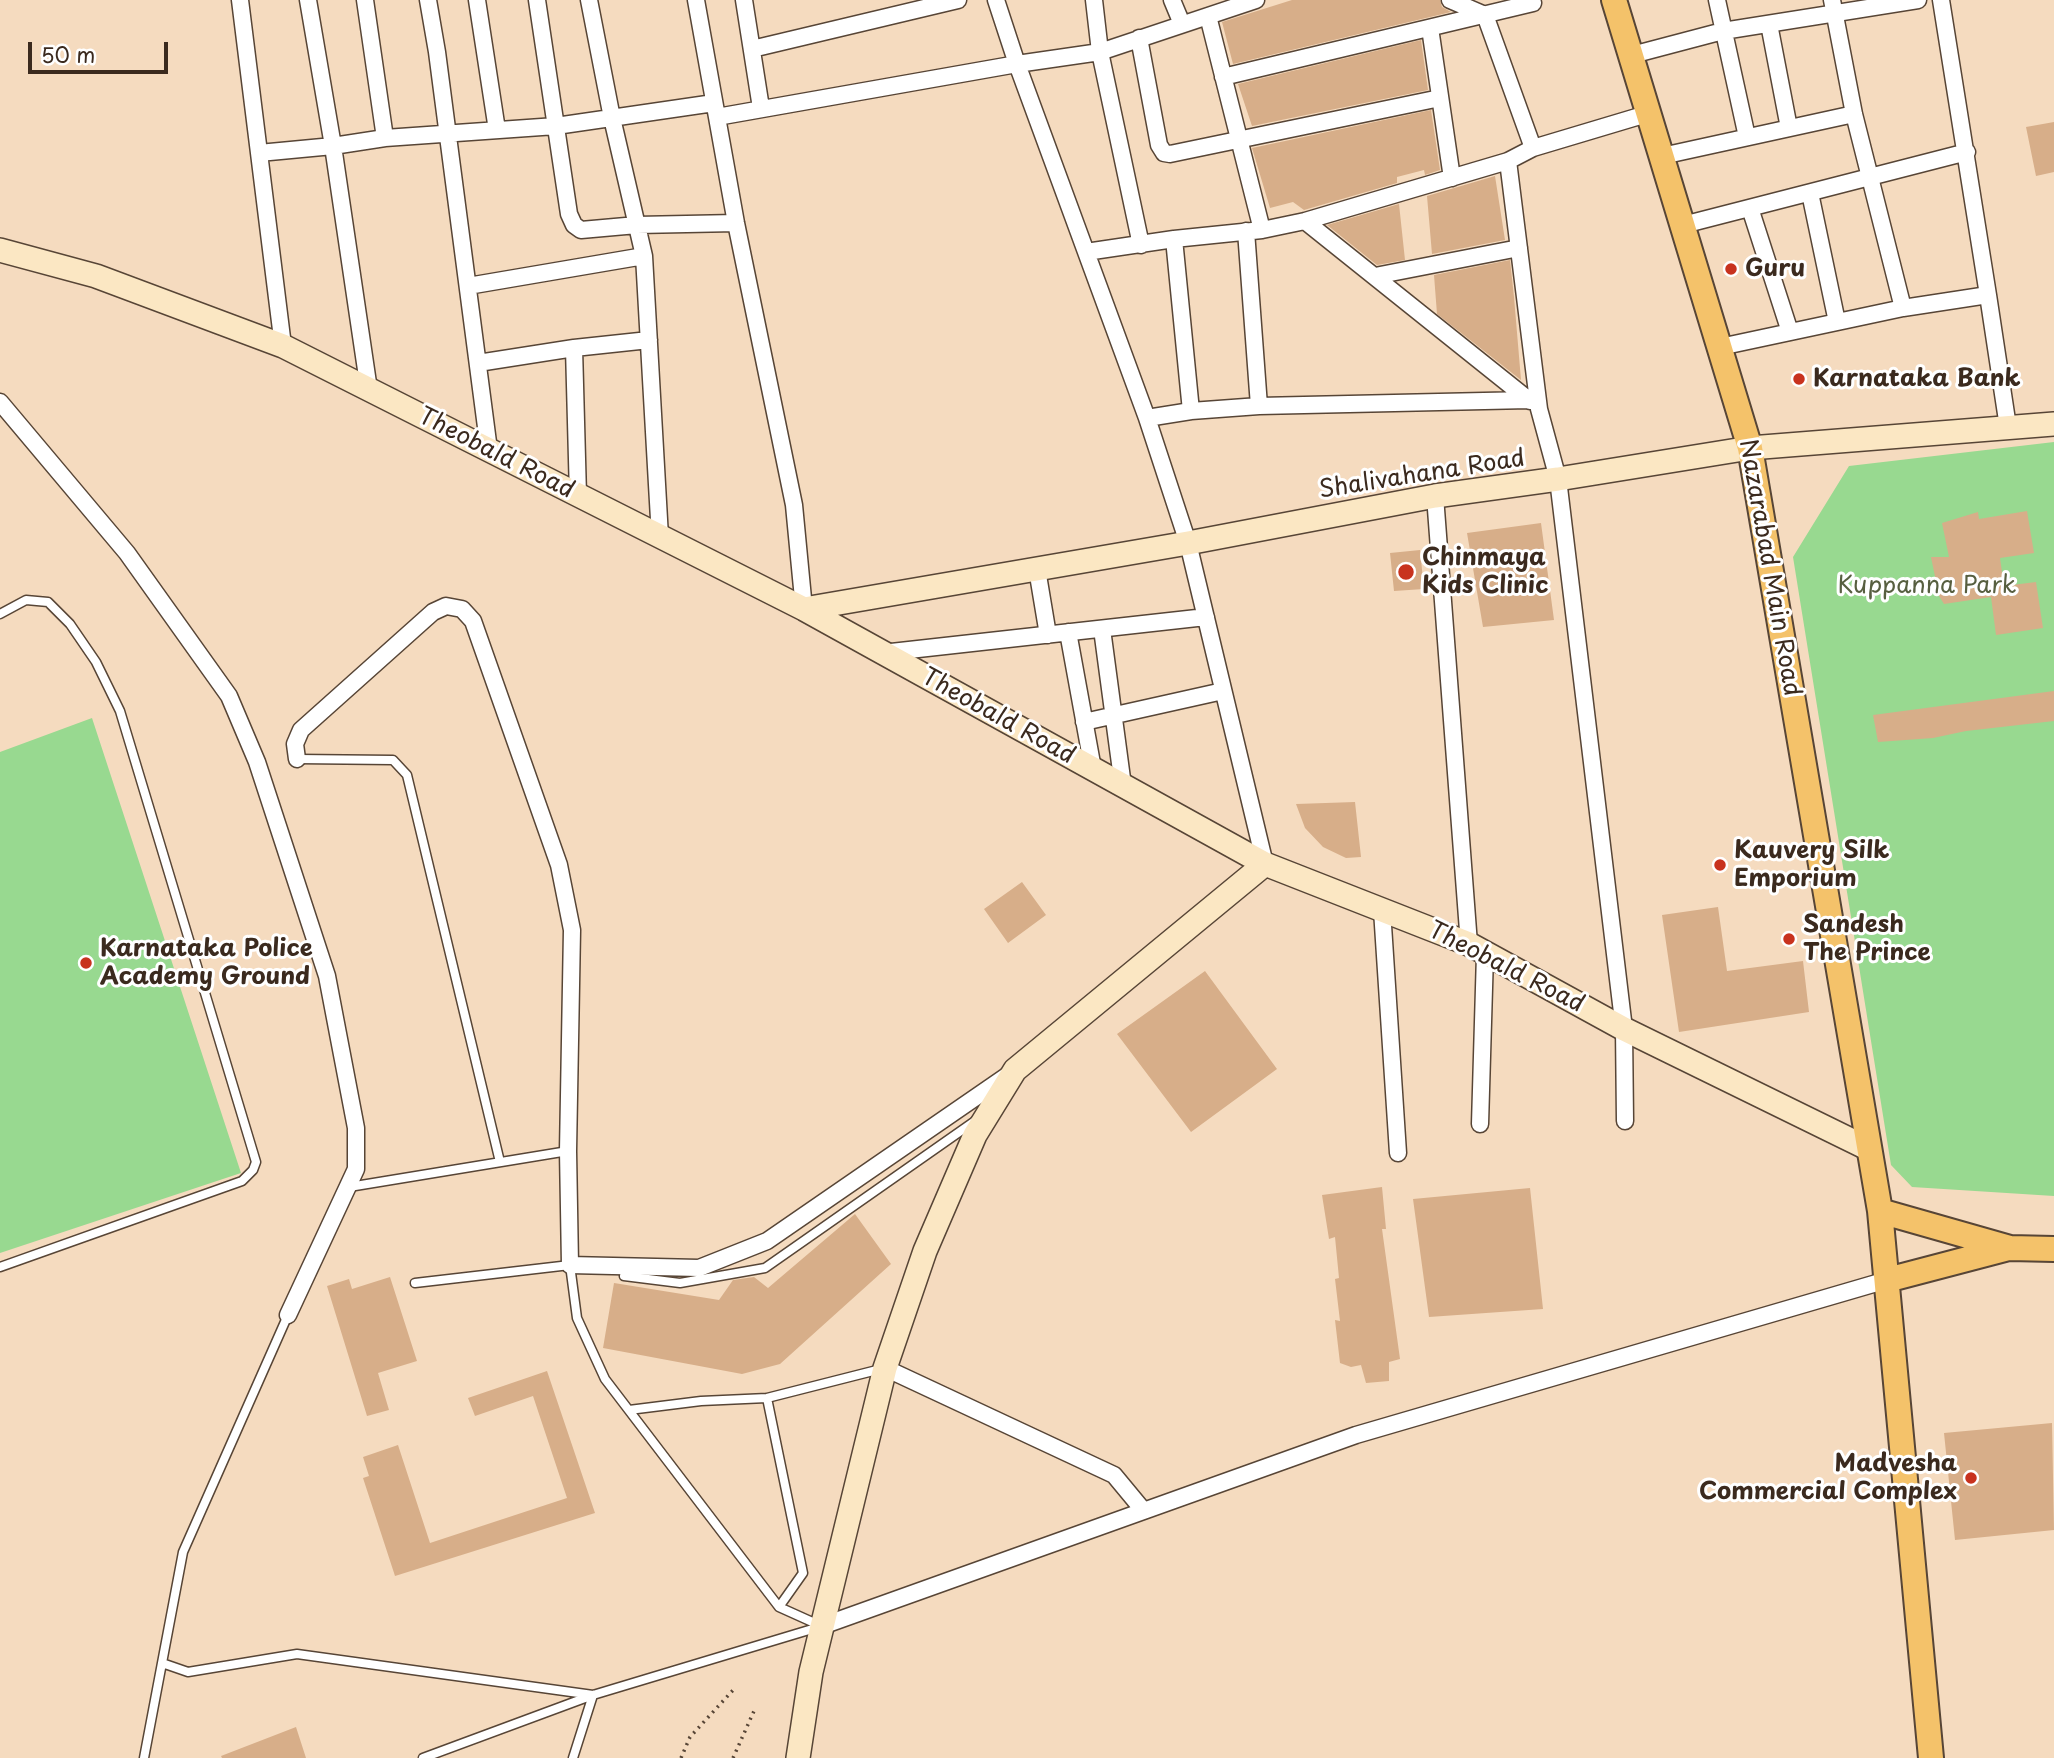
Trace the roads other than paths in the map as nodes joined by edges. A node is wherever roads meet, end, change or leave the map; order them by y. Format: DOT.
graph roads {
  1 [pos="240,0"];
  2 [pos="308,0"];
  3 [pos="365,0"];
  4 [pos="428,0"];
  5 [pos="477,0"];
  6 [pos="537,0"];
  7 [pos="589,0"];
  8 [pos="696,0"];
  9 [pos="744,0"];
  10 [pos="958,0"];
  11 [pos="996,0"];
  12 [pos="1094,0"];
  13 [pos="1172,0"];
  14 [pos="1255,0"];
  15 [pos="1450,0"];
  16 [pos="1614,0"];
  17 [pos="1717,0"];
  18 [pos="1918,0"];
  19 [pos="1941,0"];
  20 [pos="1536,1"];
  21 [pos="1871,4"];
  22 [pos="1834,7"];
  23 [pos="1485,15"];
  24 [pos="1208,16"];
  25 [pos="1182,24"];
  26 [pos="1769,24"];
  27 [pos="1430,28"];
  28 [pos="1723,31"];
  29 [pos="1139,38"];
  30 [pos="752,49"];
  31 [pos="1100,52"];
  32 [pos="1632,55"];
  33 [pos="1017,64"];
  34 [pos="1223,77"];
  35 [pos="1440,98"];
  36 [pos="761,108"];
  37 [pos="716,110"];
  38 [pos="1650,113"];
  39 [pos="1854,114"];
  40 [pos="612,118"];
  41 [pos="556,127"];
  42 [pos="1789,128"];
  43 [pos="498,130"];
  44 [pos="447,132"];
  45 [pos="385,138"];
  46 [pos="1747,138"];
  47 [pos="1240,140"];
  48 [pos="333,146"];
  49 [pos="1534,148"];
  50 [pos="1967,152"];
  51 [pos="259,153"];
  52 [pos="1662,156"];
  53 [pos="1508,161"];
  54 [pos="1871,177"];
  55 [pos="1452,178"];
  56 [pos="1810,192"];
  57 [pos="1750,208"];
  58 [pos="1305,221"];
  59 [pos="736,223"];
  60 [pos="637,225"];
  61 [pos="1683,225"];
  62 [pos="1254,231"];
  63 [pos="1174,239"];
  64 [pos="1142,245"];
  65 [pos="1519,248"];
  66 [pos="0,250"];
  67 [pos="1086,252"];
  68 [pos="644,256"];
  69 [pos="1375,276"];
  70 [pos="468,286"];
  71 [pos="1988,295"];
  72 [pos="1903,308"];
  73 [pos="1837,322"];
  74 [pos="1790,332"];
  75 [pos="649,340"];
  76 [pos="283,346"];
  77 [pos="1720,347"];
  78 [pos="574,348"];
  79 [pos="478,363"];
  80 [pos="369,390"];
  81 [pos="0,402"];
  82 [pos="1534,404"];
  83 [pos="1259,406"];
  84 [pos="1191,411"];
  85 [pos="1147,418"];
  86 [pos="2054,424"];
  87 [pos="2007,428"];
  88 [pos="1750,448"];
  89 [pos="489,450"];
  90 [pos="1558,479"];
  91 [pos="579,496"];
  92 [pos="1435,496"];
  93 [pos="660,537"];
  94 [pos="1188,543"];
  95 [pos="1037,569"];
  96 [pos="804,609"];
  97 [pos="0,614"];
  98 [pos="1206,617"];
  99 [pos="1102,629"];
  100 [pos="1068,632"];
  101 [pos="1048,635"];
  102 [pos="882,653"];
  103 [pos="1223,691"];
  104 [pos="1113,715"];
  105 [pos="1084,722"];
  106 [pos="297,759"];
  107 [pos="1093,769"];
  108 [pos="1123,786"];
  109 [pos="1265,864"];
  110 [pos="1382,910"];
  111 [pos="1477,949"];
  112 [pos="1624,1029"];
  113 [pos="1015,1070"];
  114 [pos="990,1111"];
  115 [pos="1625,1121"];
  116 [pos="1480,1124"];
  117 [pos="1869,1149"];
  118 [pos="568,1151"];
  119 [pos="1398,1153"];
  120 [pos="500,1162"];
  121 [pos="347,1187"];
  122 [pos="1880,1211"];
  123 [pos="2010,1248"];
  124 [pos="2054,1249"];
  125 [pos="570,1265"];
  126 [pos="0,1267"];
  127 [pos="624,1276"];
  128 [pos="1887,1280"];
  129 [pos="415,1283"];
  130 [pos="288,1315"];
  131 [pos="885,1368"];
  132 [pos="767,1398"];
  133 [pos="629,1410"];
  134 [pos="1143,1510"];
  135 [pos="779,1607"];
  136 [pos="822,1626"];
  137 [pos="162,1663"];
  138 [pos="593,1695"];
  139 [pos="144,1758"];
  140 [pos="422,1758"];
  141 [pos="573,1758"];
  142 [pos="799,1758"];
  143 [pos="1931,1758"];
  1 -- 51 [label="street"];
  2 -- 48 [label="street"];
  3 -- 45 [label="street"];
  4 -- 44 [label="street"];
  5 -- 43 [label="street"];
  6 -- 41 [label="street"];
  7 -- 40 [label="street"];
  8 -- 37 [label="street"];
  9 -- 30 [label="street"];
  10 -- 30 [label="street"];
  11 -- 33 [label="street"];
  12 -- 31 [label="street"];
  13 -- 25 [label="street"];
  14 -- 24 [label="street"];
  15 -- 23 [label="street"];
  16 -- 32 [label="main road, Nazarabad Main Road"];
  17 -- 28 [label="street"];
  18 -- 21 [label="street"];
  19 -- 50 [label="street"];
  20 -- 23 [label="street"];
  21 -- 22 [label="street"];
  22 -- 26 [label="street"];
  22 -- 39 [label="street"];
  23 -- 27 [label="street"];
  23 -- 49 [label="street"];
  24 -- 25 [label="street"];
  24 -- 34 [label="street"];
  25 -- 29 [label="street"];
  26 -- 28 [label="street"];
  26 -- 42 [label="street"];
  27 -- 34 [label="street"];
  27 -- 35 [label="street"];
  28 -- 32 [label="street"];
  28 -- 46 [label="street"];
  29 -- 31 [label="street"];
  29 -- 47 [label="street"];
  30 -- 36 [label="street"];
  31 -- 33 [label="street"];
  31 -- 64 [label="street"];
  32 -- 38 [label="main road, Nazarabad Main Road"];
  33 -- 36 [label="street"];
  33 -- 67 [label="street"];
  34 -- 47 [label="street"];
  35 -- 47 [label="street"];
  35 -- 55 [label="street"];
  36 -- 37 [label="street"];
  37 -- 40 [label="street"];
  37 -- 59 [label="street"];
  38 -- 49 [label="street"];
  38 -- 52 [label="main road, Nazarabad Main Road"];
  39 -- 42 [label="street"];
  39 -- 54 [label="street"];
  40 -- 41 [label="street"];
  40 -- 60 [label="street"];
  41 -- 43 [label="street"];
  41 -- 60 [label="street"];
  42 -- 46 [label="street"];
  43 -- 44 [label="street"];
  44 -- 45 [label="street"];
  44 -- 70 [label="street"];
  45 -- 48 [label="street"];
  46 -- 52 [label="street"];
  47 -- 62 [label="street"];
  48 -- 51 [label="street"];
  48 -- 80 [label="street"];
  49 -- 53 [label="street"];
  50 -- 54 [label="street"];
  50 -- 71 [label="street"];
  51 -- 76 [label="street"];
  52 -- 61 [label="main road, Nazarabad Main Road"];
  53 -- 55 [label="street"];
  53 -- 65 [label="street"];
  54 -- 56 [label="street"];
  54 -- 72 [label="street"];
  55 -- 58 [label="street"];
  56 -- 57 [label="street"];
  56 -- 73 [label="street"];
  57 -- 61 [label="street"];
  57 -- 74 [label="street"];
  58 -- 62 [label="street"];
  58 -- 69 [label="street"];
  59 -- 60 [label="street"];
  59 -- 96 [label="street"];
  60 -- 68 [label="street"];
  61 -- 77 [label="main road, Nazarabad Main Road"];
  62 -- 63 [label="street"];
  62 -- 83 [label="street"];
  63 -- 64 [label="street"];
  63 -- 84 [label="street"];
  64 -- 67 [label="street"];
  65 -- 69 [label="street"];
  65 -- 82 [label="street"];
  66 -- 76 [label="street, Theobald Road"];
  67 -- 85 [label="street"];
  68 -- 70 [label="street"];
  68 -- 75 [label="street"];
  69 -- 82 [label="street"];
  70 -- 79 [label="street"];
  71 -- 72 [label="street"];
  71 -- 87 [label="street"];
  72 -- 73 [label="street"];
  73 -- 74 [label="street"];
  74 -- 77 [label="street"];
  75 -- 78 [label="street"];
  75 -- 93 [label="street"];
  76 -- 80 [label="street, Theobald Road"];
  77 -- 88 [label="main road, Nazarabad Main Road"];
  78 -- 79 [label="street"];
  78 -- 91 [label="street"];
  79 -- 89 [label="street"];
  80 -- 89 [label="street, Theobald Road"];
  81 -- 121 [label="street"];
  82 -- 83 [label="street"];
  82 -- 90 [label="street"];
  83 -- 84 [label="street"];
  84 -- 85 [label="street"];
  85 -- 94 [label="street"];
  86 -- 87 [label="street, Shalivahana Road"];
  87 -- 88 [label="street, Shalivahana Road"];
  88 -- 90 [label="street, Shalivahana Road"];
  88 -- 117 [label="main road, Nazarabad Main Road"];
  89 -- 91 [label="street, Theobald Road"];
  90 -- 92 [label="street, Shalivahana Road"];
  90 -- 112 [label="street"];
  91 -- 93 [label="street, Theobald Road"];
  92 -- 94 [label="street, Shalivahana Road"];
  92 -- 111 [label="street"];
  93 -- 96 [label="street, Theobald Road"];
  94 -- 95 [label="street, Shalivahana Road"];
  94 -- 98 [label="street"];
  95 -- 96 [label="street, Shalivahana Road"];
  95 -- 101 [label="street"];
  96 -- 102 [label="street, Theobald Road"];
  97 -- 126 [label="lane"];
  98 -- 99 [label="street"];
  98 -- 103 [label="street"];
  99 -- 100 [label="street"];
  99 -- 104 [label="street"];
  100 -- 101 [label="street"];
  100 -- 105 [label="street"];
  101 -- 102 [label="street"];
  102 -- 107 [label="street, Theobald Road"];
  103 -- 104 [label="street"];
  103 -- 109 [label="street"];
  104 -- 105 [label="street"];
  104 -- 108 [label="street"];
  105 -- 107 [label="street"];
  106 -- 118 [label="street"];
  106 -- 120 [label="lane"];
  107 -- 108 [label="street, Theobald Road"];
  108 -- 109 [label="street, Theobald Road"];
  109 -- 110 [label="street, Theobald Road"];
  109 -- 113 [label="street"];
  110 -- 111 [label="street, Theobald Road"];
  110 -- 119 [label="street"];
  111 -- 112 [label="street, Theobald Road"];
  111 -- 116 [label="street"];
  112 -- 115 [label="street"];
  112 -- 117 [label="street, Theobald Road"];
  113 -- 114 [label="street"];
  113 -- 125 [label="street"];
  114 -- 127 [label="lane"];
  114 -- 131 [label="street"];
  117 -- 122 [label="main road"];
  118 -- 120 [label="lane"];
  118 -- 125 [label="street"];
  120 -- 121 [label="lane"];
  121 -- 130 [label="street"];
  122 -- 123 [label="main road"];
  122 -- 128 [label="main road"];
  123 -- 124 [label="main road"];
  123 -- 128 [label="main road"];
  125 -- 129 [label="lane"];
  125 -- 133 [label="lane"];
  128 -- 134 [label="street"];
  128 -- 143 [label="main road"];
  130 -- 137 [label="lane"];
  131 -- 132 [label="lane"];
  131 -- 134 [label="street"];
  131 -- 136 [label="street"];
  132 -- 133 [label="lane"];
  132 -- 135 [label="lane"];
  133 -- 135 [label="lane"];
  134 -- 136 [label="street"];
  135 -- 136 [label="lane"];
  136 -- 138 [label="lane"];
  136 -- 142 [label="street"];
  137 -- 138 [label="lane"];
  137 -- 139 [label="lane"];
  138 -- 140 [label="lane"];
  138 -- 141 [label="lane"];
}
